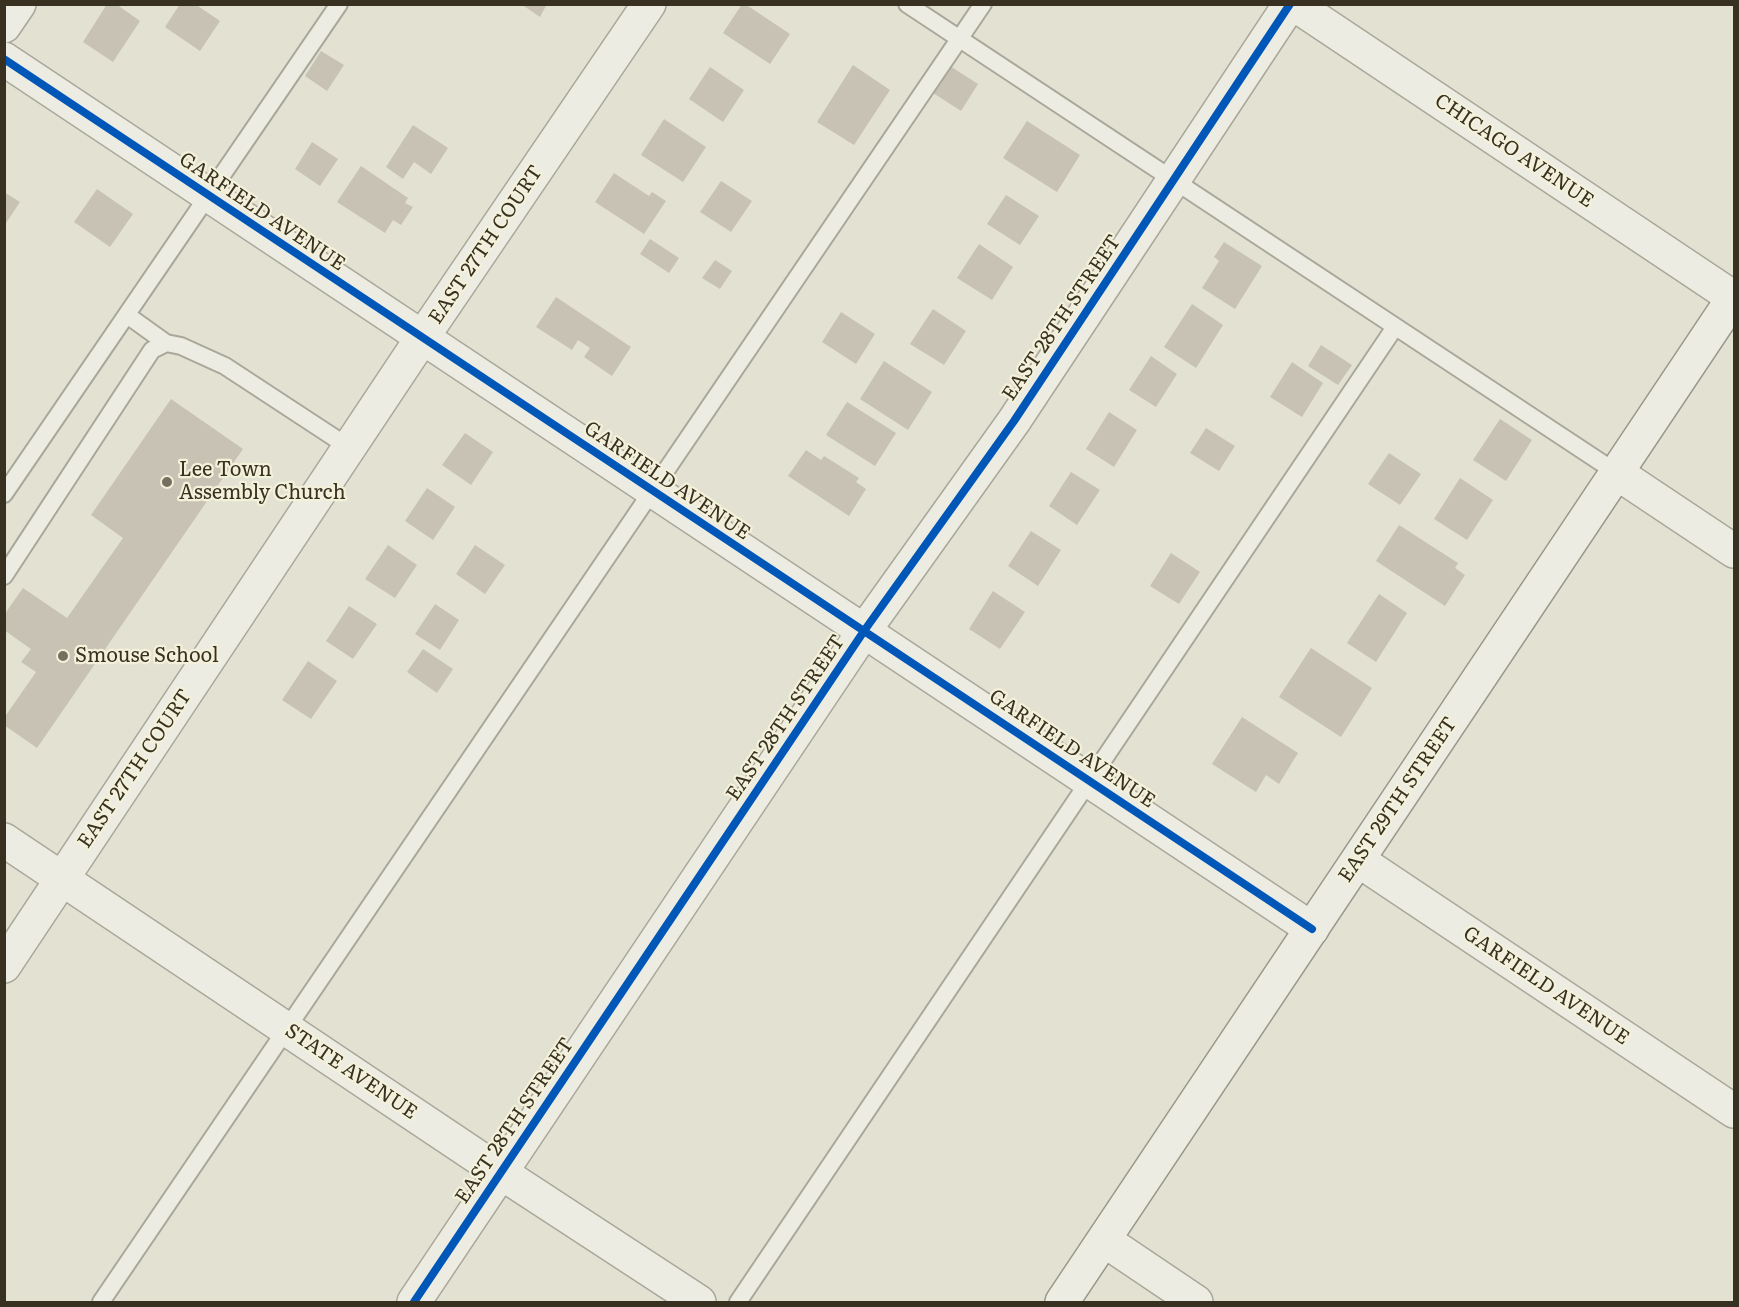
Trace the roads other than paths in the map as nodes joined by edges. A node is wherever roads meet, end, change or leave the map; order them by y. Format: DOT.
graph roads {
  1 [pos="19,4"];
  2 [pos="339,4"];
  3 [pos="649,4"];
  4 [pos="907,4"];
  5 [pos="983,4"];
  6 [pos="1292,4"];
  7 [pos="4,26"];
  8 [pos="960,39"];
  9 [pos="4,59"];
  10 [pos="1173,180"];
  11 [pos="208,196"];
  12 [pos="1734,298"];
  13 [pos="127,315"];
  14 [pos="1395,327"];
  15 [pos="422,338"];
  16 [pos="166,343"];
  17 [pos="350,448"];
  18 [pos="1617,473"];
  19 [pos="653,491"];
  20 [pos="4,494"];
  21 [pos="1734,552"];
  22 [pos="4,576"];
  23 [pos="864,631"];
  24 [pos="1089,781"];
  25 [pos="4,840"];
  26 [pos="1358,860"];
  27 [pos="63,878"];
  28 [pos="1312,929"];
  29 [pos="4,966"];
  30 [pos="287,1029"];
  31 [pos="1734,1112"];
  32 [pos="500,1172"];
  33 [pos="1104,1240"];
  34 [pos="101,1302"];
  35 [pos="414,1302"];
  36 [pos="699,1302"];
  37 [pos="738,1302"];
  38 [pos="1062,1302"];
  39 [pos="1196,1302"];
  1 -- 7 [label="street"];
  2 -- 11 [label="lane"];
  3 -- 15 [label="street, EAST 27TH COURT"];
  4 -- 8 [label="lane"];
  5 -- 8 [label="lane"];
  6 -- 10 [label="street, EAST 28TH STREET"];
  6 -- 12 [label="street, CHICAGO AVENUE"];
  8 -- 10 [label="lane"];
  8 -- 19 [label="lane"];
  9 -- 11 [label="street, GARFIELD AVENUE"];
  10 -- 14 [label="lane"];
  10 -- 23 [label="street, EAST 28TH STREET"];
  11 -- 13 [label="lane"];
  11 -- 15 [label="street, GARFIELD AVENUE"];
  12 -- 18 [label="street, EAST 29TH STREET"];
  13 -- 16 [label="lane"];
  13 -- 20 [label="lane"];
  14 -- 18 [label="lane"];
  14 -- 24 [label="lane"];
  15 -- 17 [label="street, EAST 27TH COURT"];
  15 -- 19 [label="street, GARFIELD AVENUE"];
  16 -- 17 [label="lane"];
  16 -- 22 [label="lane"];
  17 -- 27 [label="street, EAST 27TH COURT"];
  18 -- 21 [label="street"];
  18 -- 26 [label="street, EAST 29TH STREET"];
  19 -- 23 [label="street, GARFIELD AVENUE"];
  19 -- 30 [label="lane"];
  23 -- 24 [label="street, GARFIELD AVENUE"];
  23 -- 32 [label="street, EAST 28TH STREET"];
  24 -- 28 [label="street, GARFIELD AVENUE"];
  24 -- 37 [label="lane"];
  25 -- 27 [label="street, STATE AVENUE"];
  26 -- 28 [label="street, EAST 29TH STREET"];
  26 -- 31 [label="street, GARFIELD AVENUE"];
  27 -- 29 [label="street, EAST 27TH COURT"];
  27 -- 30 [label="street, STATE AVENUE"];
  28 -- 33 [label="street, EAST 29TH STREET"];
  30 -- 32 [label="street, STATE AVENUE"];
  30 -- 34 [label="lane"];
  32 -- 35 [label="street, EAST 28TH STREET"];
  32 -- 36 [label="street, STATE AVENUE"];
  33 -- 38 [label="street, EAST 29TH STREET"];
  33 -- 39 [label="street"];
}
